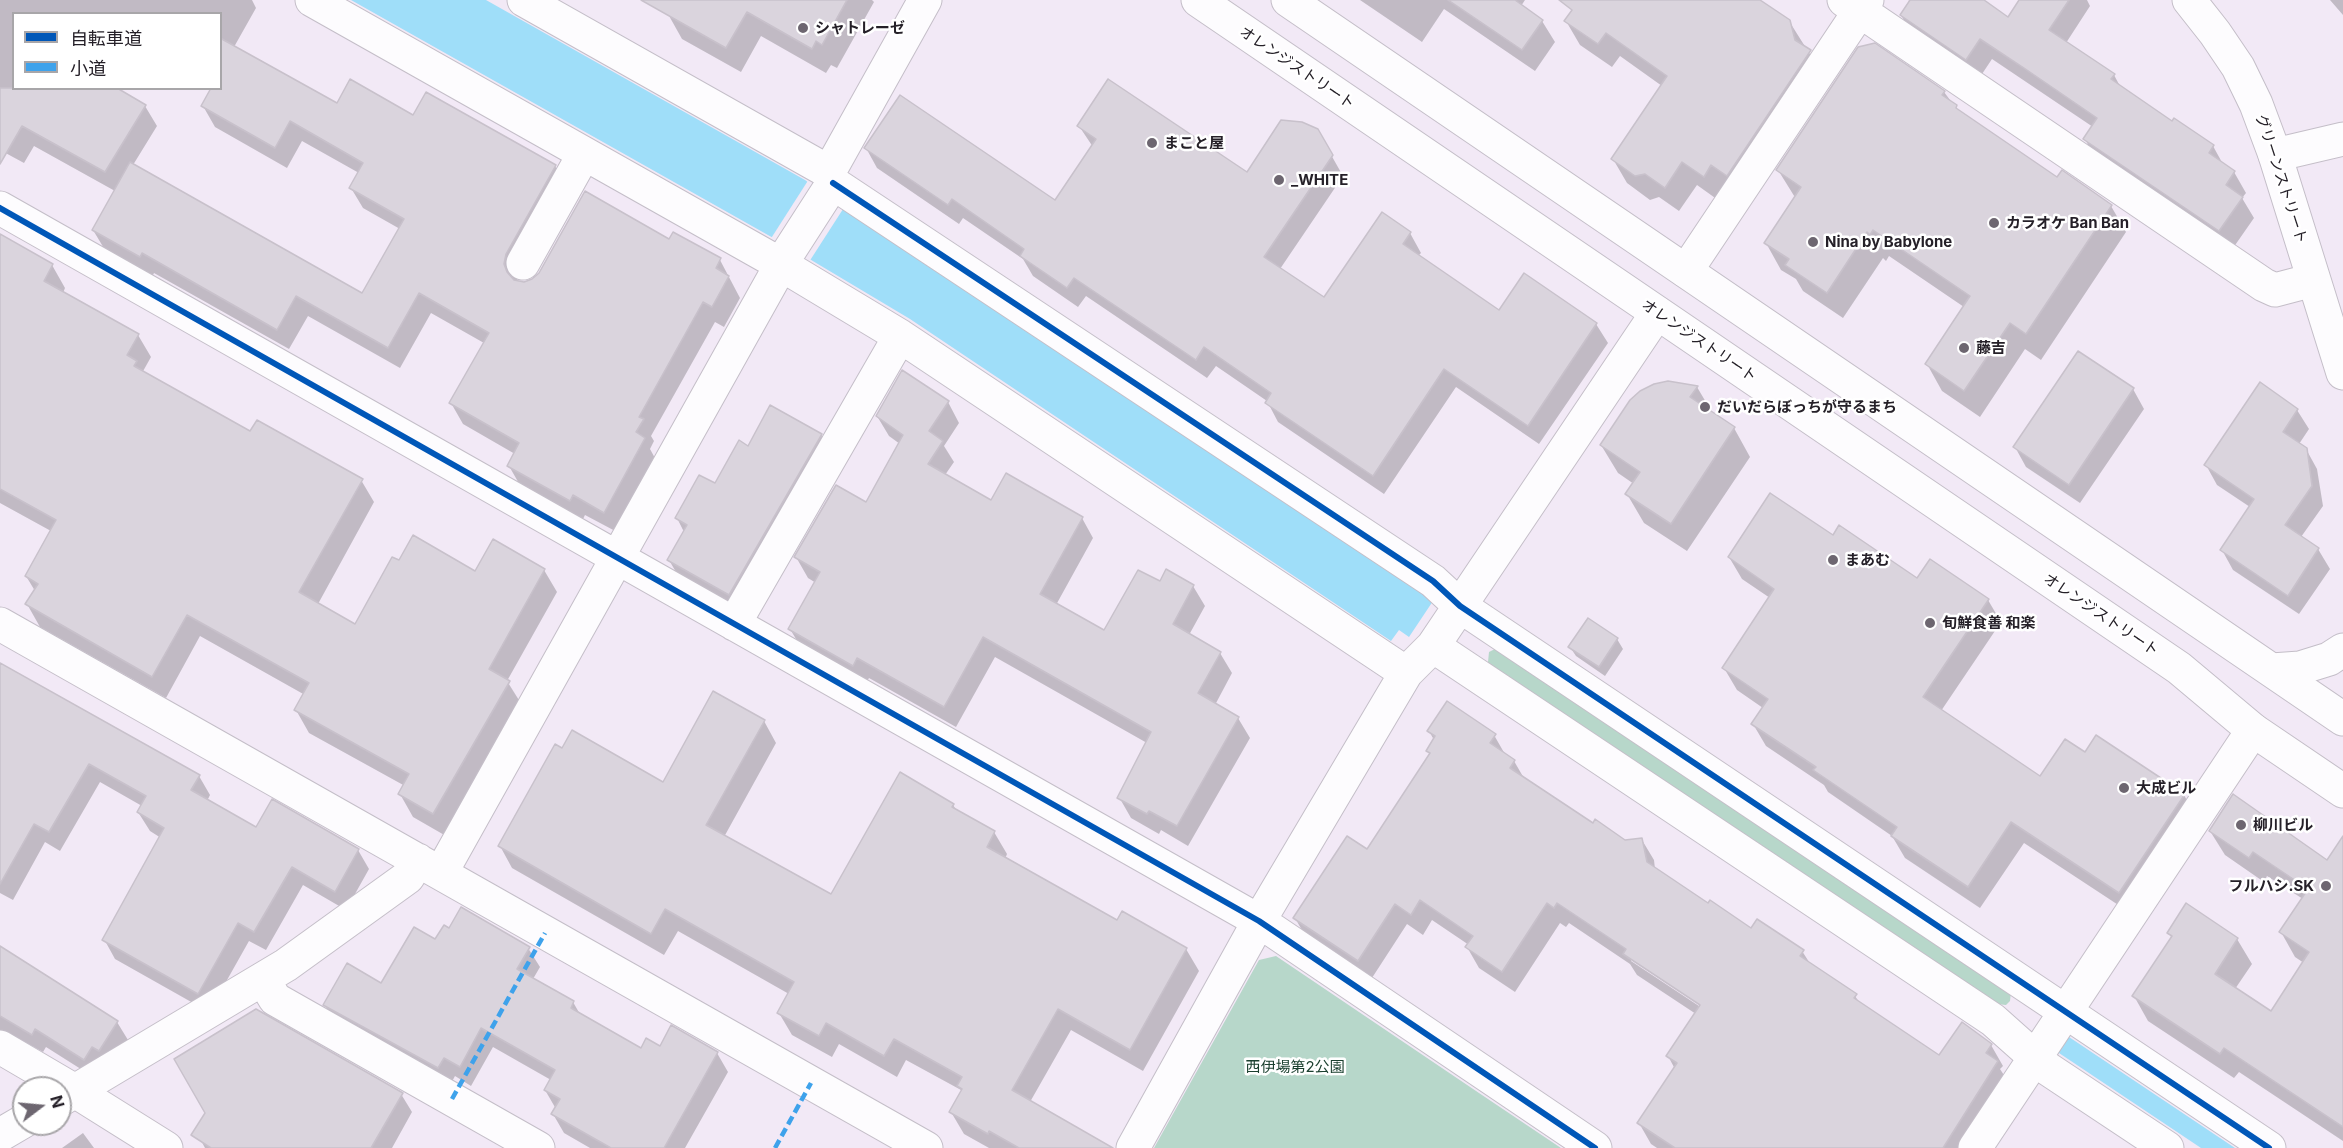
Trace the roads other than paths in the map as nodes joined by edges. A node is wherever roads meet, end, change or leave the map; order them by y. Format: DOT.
graph roads {
  1 [pos="312,0"];
  2 [pos="524,0"];
  3 [pos="925,0"];
  4 [pos="1198,0"];
  5 [pos="1288,0"];
  6 [pos="2189,0"];
  7 [pos="1857,4"];
  8 [pos="2343,139"];
  9 [pos="584,154"];
  10 [pos="2275,155"];
  11 [pos="830,182"];
  12 [pos="0,208"];
  13 [pos="784,260"];
  14 [pos="523,263"];
  15 [pos="1686,271"];
  16 [pos="2313,280"];
  17 [pos="1657,313"];
  18 [pos="900,336"];
  19 [pos="2343,373"];
  20 [pos="617,558"];
  21 [pos="1460,606"];
  22 [pos="0,624"];
  23 [pos="734,624"];
  24 [pos="1433,646"];
  25 [pos="2343,650"];
  26 [pos="2272,670"];
  27 [pos="1406,673"];
  28 [pos="2343,719"];
  29 [pos="2253,730"];
  30 [pos="2343,791"];
  31 [pos="429,867"];
  32 [pos="1259,921"];
  33 [pos="263,979"];
  34 [pos="2066,1012"];
  35 [pos="0,1047"];
  36 [pos="2036,1058"];
  37 [pos="41,1076"];
  38 [pos="72,1093"];
  39 [pos="72,1097"];
  40 [pos="166,1148"];
  41 [pos="538,1148"];
  42 [pos="926,1148"];
  43 [pos="1133,1148"];
  44 [pos="1595,1148"];
  45 [pos="1975,1148"];
  46 [pos="2167,1148"];
  47 [pos="2269,1148"];
  1 -- 9 [label="street"];
  2 -- 11 [label="street"];
  3 -- 11 [label="street"];
  4 -- 17 [label="street, オレンジストリート"];
  5 -- 15 [label="street"];
  6 -- 10 [label="street, グリーンストリート"];
  7 -- 15 [label="street"];
  7 -- 16 [label="street"];
  8 -- 10 [label="street"];
  9 -- 13 [label="street"];
  9 -- 14 [label="street"];
  10 -- 16 [label="street, グリーンストリート"];
  11 -- 13 [label="street"];
  11 -- 21 [label="street"];
  12 -- 20 [label="street"];
  13 -- 18 [label="street"];
  13 -- 20 [label="street"];
  15 -- 26 [label="street"];
  16 -- 19 [label="street, グリーンストリート"];
  17 -- 21 [label="street"];
  17 -- 29 [label="street, オレンジストリート"];
  18 -- 23 [label="street"];
  18 -- 27 [label="street"];
  20 -- 23 [label="street"];
  20 -- 31 [label="street"];
  21 -- 24 [label="street"];
  21 -- 34 [label="street"];
  22 -- 31 [label="street"];
  23 -- 32 [label="street"];
  24 -- 27 [label="street"];
  24 -- 36 [label="street"];
  25 -- 26 [label="street"];
  26 -- 28 [label="street"];
  27 -- 32 [label="street"];
  29 -- 30 [label="street, オレンジストリート"];
  29 -- 34 [label="street"];
  31 -- 33 [label="street"];
  31 -- 42 [label="street"];
  32 -- 43 [label="street"];
  32 -- 44 [label="street"];
  33 -- 38 [label="street"];
  33 -- 41 [label="street"];
  34 -- 36 [label="street"];
  34 -- 47 [label="street"];
  35 -- 37 [label="street"];
  36 -- 45 [label="street"];
  36 -- 46 [label="street"];
  39 -- 40 [label="street"];
}
